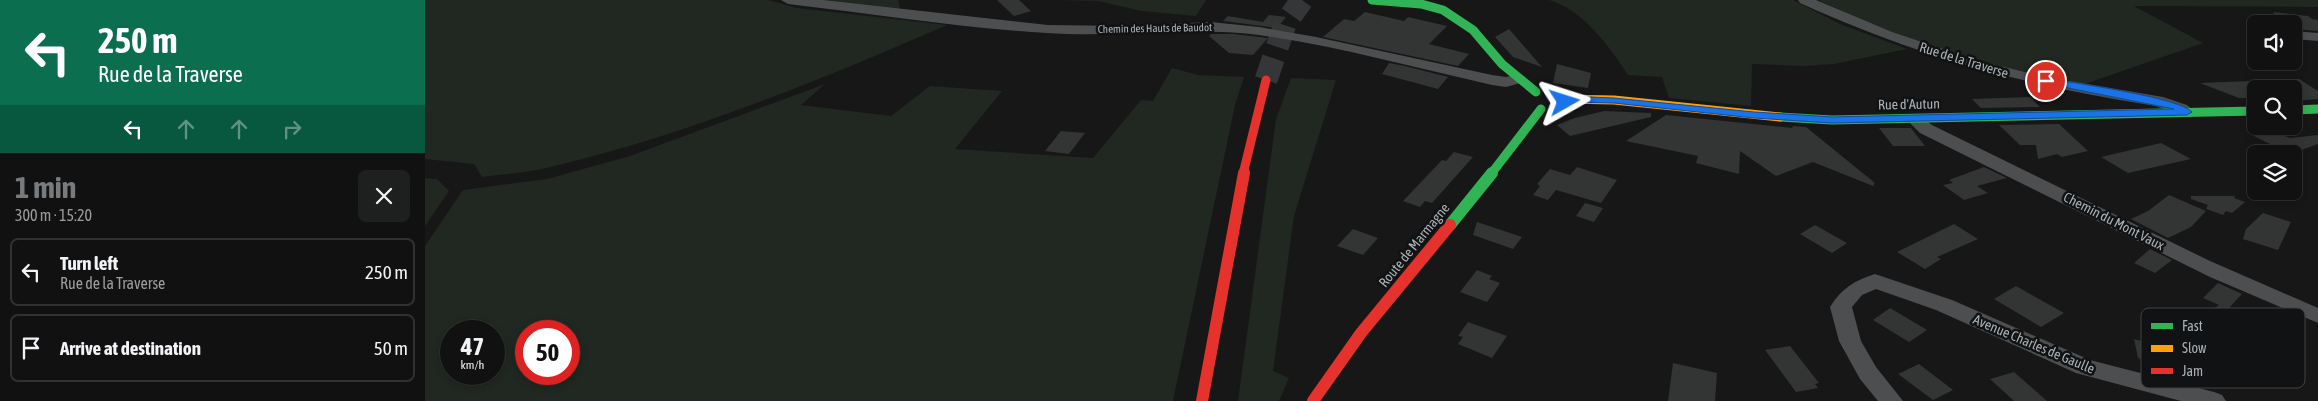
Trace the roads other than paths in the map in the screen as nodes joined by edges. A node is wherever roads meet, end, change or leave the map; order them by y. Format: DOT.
graph roads {
  1 [pos="788,0"];
  2 [pos="1371,0"];
  3 [pos="1805,0"];
  4 [pos="2302,36"];
  5 [pos="2318,37"];
  6 [pos="1518,79"];
  7 [pos="1266,80"];
  8 [pos="1545,92"];
  9 [pos="1554,106"];
  10 [pos="2318,109"];
  11 [pos="2302,110"];
  12 [pos="2247,111"];
  13 [pos="2187,112"];
  14 [pos="1914,120"];
  15 [pos="1858,288"];
  16 [pos="2300,308"];
  17 [pos="2305,310"];
  18 [pos="2318,316"];
  19 [pos="2141,382"];
  20 [pos="2164,388"];
  21 [pos="1202,401"];
  22 [pos="1313,401"];
  23 [pos="1891,401"];
  24 [pos="2214,401"];
  1 -- 6 [label="street, Chemin des Hauts de Baudot"];
  2 -- 6 [label="main road"];
  3 -- 13 [label="street, Rue de la Traverse"];
  4 -- 5 [label="street"];
  6 -- 8 [label="main road"];
  7 -- 21 [label="main road"];
  8 -- 9 [label="main road"];
  8 -- 9 [label="main road"];
  9 -- 14 [label="main road, Rue d'Autun"];
  9 -- 22 [label="main road, Route de Marmagne"];
  10 -- 11 [label="main road"];
  12 -- 13 [label="main road, Rue d'Autun"];
  13 -- 14 [label="main road, Rue d'Autun"];
  14 -- 16 [label="street, Chemin du Mont Vaux"];
  15 -- 19 [label="street, Avenue Charles de Gaulle"];
  15 -- 23 [label="street"];
  17 -- 18 [label="street, Chemin du Mont Vaux"];
  20 -- 24 [label="street, Avenue Charles de Gaulle"];
}
